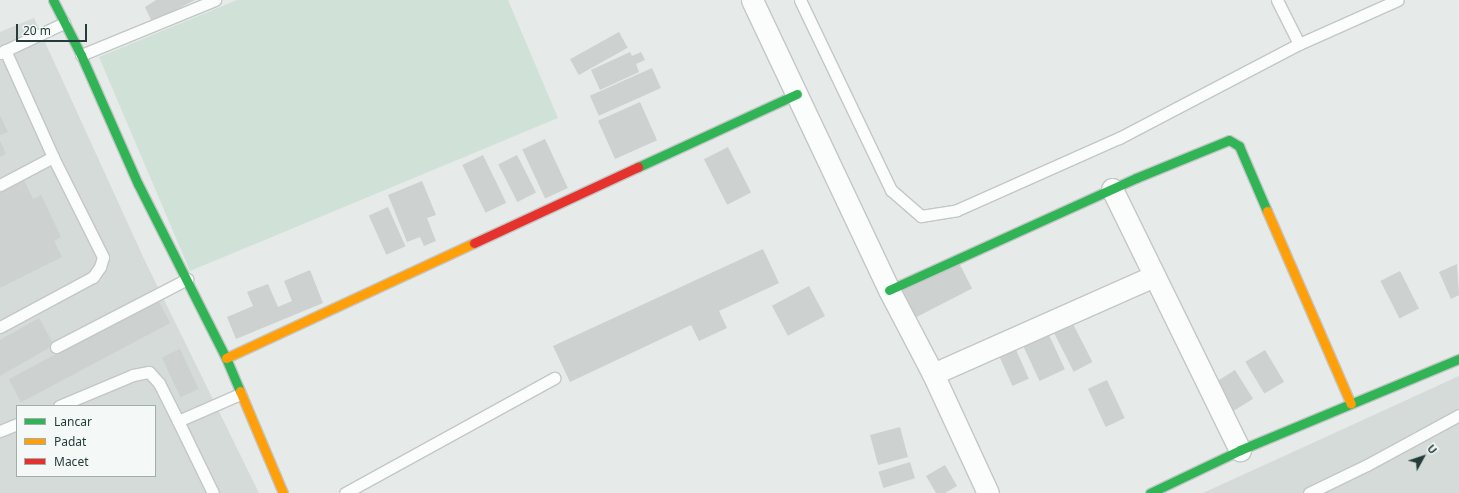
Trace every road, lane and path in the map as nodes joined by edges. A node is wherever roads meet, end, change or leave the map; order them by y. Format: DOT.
graph roads {
  1 [pos="53,0"];
  2 [pos="215,0"];
  3 [pos="752,0"];
  4 [pos="800,0"];
  5 [pos="1277,0"];
  6 [pos="1398,0"];
  7 [pos="64,23"];
  8 [pos="1299,44"];
  9 [pos="3,52"];
  10 [pos="81,55"];
  11 [pos="797,94"];
  12 [pos="53,157"];
  13 [pos="0,184"];
  14 [pos="1112,190"];
  15 [pos="1154,276"];
  16 [pos="187,279"];
  17 [pos="889,290"];
  18 [pos="0,327"];
  19 [pos="56,347"];
  20 [pos="226,358"];
  21 [pos="1459,359"];
  22 [pos="933,374"];
  23 [pos="554,378"];
  24 [pos="240,394"];
  25 [pos="1351,404"];
  26 [pos="61,405"];
  27 [pos="1459,416"];
  28 [pos="178,421"];
  29 [pos="16,424"];
  30 [pos="0,431"];
  31 [pos="1240,450"];
  32 [pos="214,493"];
  33 [pos="283,493"];
  34 [pos="344,493"];
  35 [pos="988,493"];
  36 [pos="1150,493"];
  37 [pos="1309,493"];
  1 -- 7 [label="street"];
  2 -- 10 [label="lane"];
  3 -- 11 [label="street"];
  4 -- 8 [label="lane"];
  5 -- 8 [label="lane"];
  6 -- 8 [label="lane"];
  7 -- 9 [label="lane"];
  7 -- 10 [label="street"];
  9 -- 12 [label="lane"];
  10 -- 16 [label="street"];
  11 -- 17 [label="street"];
  11 -- 20 [label="street"];
  12 -- 13 [label="lane"];
  12 -- 18 [label="lane"];
  14 -- 15 [label="street"];
  14 -- 17 [label="street"];
  14 -- 25 [label="street"];
  15 -- 22 [label="street"];
  15 -- 31 [label="street"];
  16 -- 19 [label="lane"];
  16 -- 20 [label="street"];
  17 -- 22 [label="street"];
  20 -- 24 [label="street"];
  21 -- 25 [label="street"];
  22 -- 35 [label="street"];
  23 -- 34 [label="lane"];
  24 -- 28 [label="lane"];
  24 -- 33 [label="street"];
  25 -- 31 [label="street"];
  26 -- 28 [label="lane"];
  27 -- 37 [label="lane"];
  28 -- 32 [label="lane"];
  29 -- 30 [label="lane"];
  31 -- 36 [label="street"];
}
